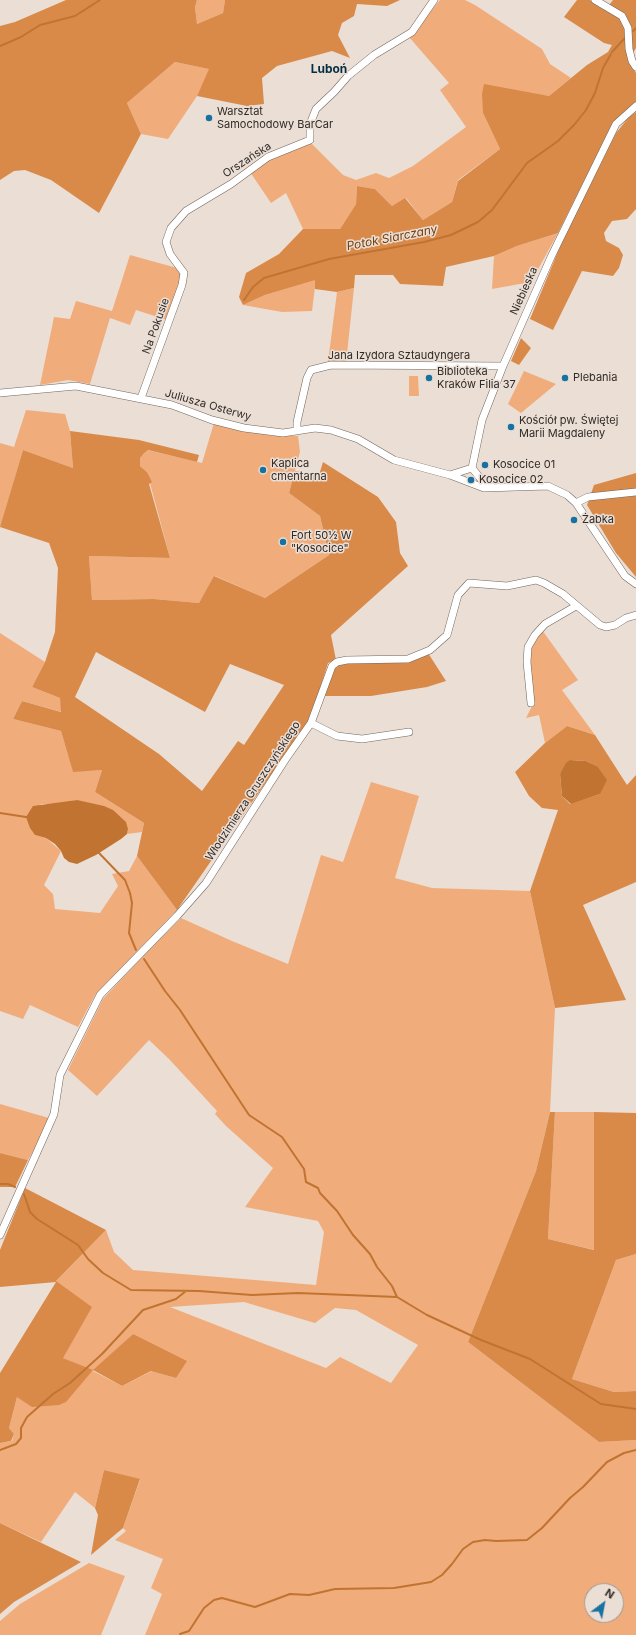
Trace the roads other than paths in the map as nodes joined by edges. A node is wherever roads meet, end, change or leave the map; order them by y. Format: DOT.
graph roads {
  1 [pos="434,0"];
  2 [pos="595,0"];
  3 [pos="636,67"];
  4 [pos="636,106"];
  5 [pos="177,262"];
  6 [pos="503,366"];
  7 [pos="0,393"];
  8 [pos="142,398"];
  9 [pos="297,431"];
  10 [pos="472,468"];
  11 [pos="450,475"];
  12 [pos="496,488"];
  13 [pos="636,492"];
  14 [pos="576,504"];
  15 [pos="636,584"];
  16 [pos="576,606"];
  17 [pos="636,615"];
  18 [pos="531,703"];
  19 [pos="311,723"];
  20 [pos="409,732"];
  21 [pos="0,1235"];
  1 -- 5 [label="street, Orszańska"];
  2 -- 3 [label="street"];
  4 -- 6 [label="street, Niebieska"];
  5 -- 8 [label="street, Na Pokusie"];
  6 -- 9 [label="street, Jana Izydora Sztaudyngera"];
  6 -- 10 [label="street, Niebieska"];
  7 -- 8 [label="street, Juliusza Osterwy"];
  8 -- 9 [label="street, Juliusza Osterwy"];
  9 -- 11 [label="street, Juliusza Osterwy"];
  10 -- 11 [label="street"];
  10 -- 12 [label="street"];
  11 -- 12 [label="street, Juliusza Osterwy"];
  12 -- 14 [label="street, Juliusza Osterwy"];
  13 -- 14 [label="street"];
  14 -- 15 [label="street, Juliusza Osterwy"];
  16 -- 17 [label="street, Włodzimierza Gruszczyńskiego"];
  16 -- 18 [label="street"];
  16 -- 19 [label="street, Włodzimierza Gruszczyńskiego"];
  19 -- 20 [label="street"];
  19 -- 21 [label="street, Włodzimierza Gruszczyńskiego"];
}
